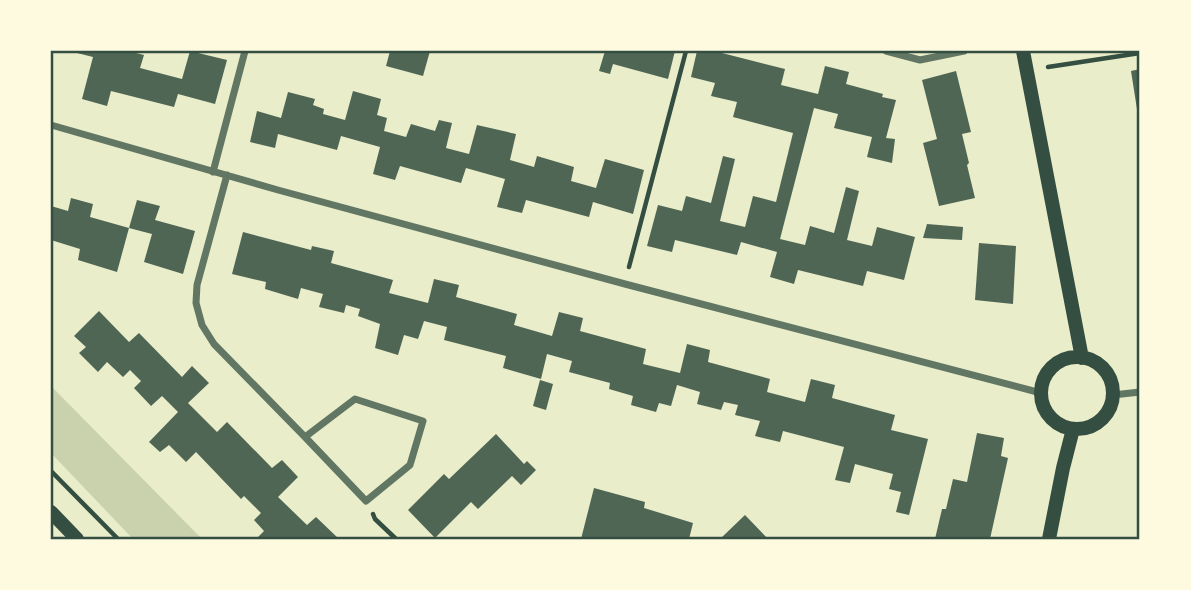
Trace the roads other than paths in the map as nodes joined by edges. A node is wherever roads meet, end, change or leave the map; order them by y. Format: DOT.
graph roads {
  1 [pos="245,51"];
  2 [pos="886,51"];
  3 [pos="964,51"];
  4 [pos="1023,51"];
  5 [pos="51,125"];
  6 [pos="213,172"];
  7 [pos="227,176"];
  8 [pos="1082,358"];
  9 [pos="1140,392"];
  10 [pos="1041,393"];
  11 [pos="1112,395"];
  12 [pos="1073,429"];
  13 [pos="304,437"];
  14 [pos="51,512"];
  15 [pos="77,539"];
  16 [pos="1049,539"];
  1 -- 6 [label="street"];
  2 -- 3 [label="street"];
  4 -- 8 [label="main road"];
  5 -- 6 [label="street"];
  6 -- 7 [label="street"];
  7 -- 10 [label="street"];
  7 -- 13 [label="street"];
  8 -- 10 [label="main road"];
  8 -- 11 [label="main road"];
  9 -- 11 [label="street"];
  10 -- 12 [label="main road"];
  11 -- 12 [label="main road"];
  12 -- 16 [label="main road"];
  13 -- 13 [label="street"];
  14 -- 15 [label="main road"];
}
